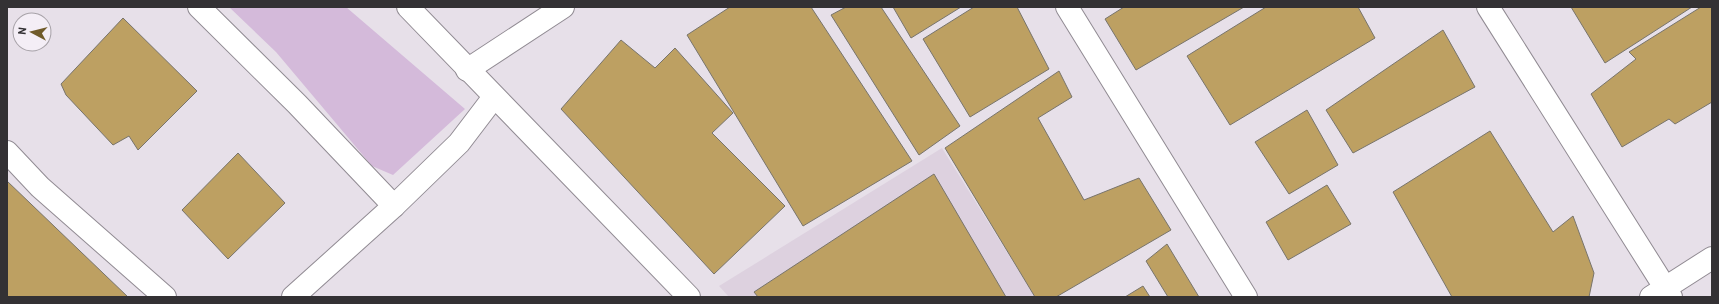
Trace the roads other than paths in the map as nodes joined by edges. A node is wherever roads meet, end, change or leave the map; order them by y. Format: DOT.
graph roads {
  1 [pos="199,7"];
  2 [pos="408,7"];
  3 [pos="563,7"];
  4 [pos="1067,7"];
  5 [pos="1488,7"];
  6 [pos="467,70"];
  7 [pos="494,97"];
  8 [pos="7,152"];
  9 [pos="394,206"];
  10 [pos="1712,258"];
  11 [pos="1662,294"];
  12 [pos="165,297"];
  13 [pos="293,297"];
  14 [pos="690,297"];
  15 [pos="1246,297"];
  1 -- 9 [label="street"];
  2 -- 6 [label="street"];
  3 -- 6 [label="street"];
  4 -- 15 [label="street"];
  5 -- 11 [label="street"];
  6 -- 7 [label="street"];
  7 -- 9 [label="street"];
  7 -- 14 [label="street"];
  8 -- 12 [label="street"];
  9 -- 13 [label="street"];
  10 -- 11 [label="street"];
}
